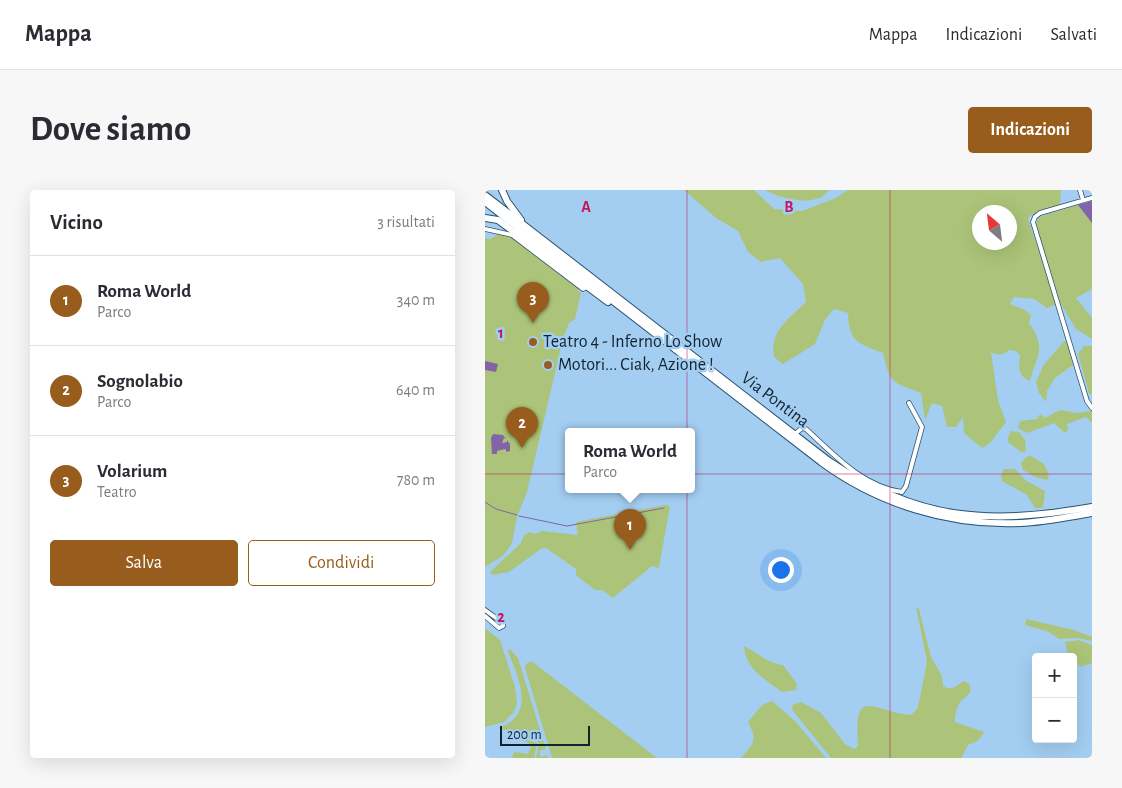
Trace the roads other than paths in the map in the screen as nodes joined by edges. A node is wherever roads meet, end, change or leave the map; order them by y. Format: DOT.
graph roads {
  1 [pos="502,190"];
  2 [pos="1080,190"];
  3 [pos="485,195"];
  4 [pos="1092,198"];
  5 [pos="1083,200"];
  6 [pos="485,202"];
  7 [pos="485,218"];
  8 [pos="485,229"];
  9 [pos="530,230"];
  10 [pos="586,287"];
  11 [pos="662,339"];
  12 [pos="909,403"];
  13 [pos="1092,408"];
  14 [pos="795,434"];
  15 [pos="1092,507"];
  16 [pos="1092,513"];
  17 [pos="485,610"];
  18 [pos="485,616"];
  1 -- 9 [label="highway"];
  2 -- 5 [label="street"];
  3 -- 9 [label="highway, Via Pontina"];
  4 -- 5 [label="street"];
  5 -- 13 [label="street"];
  6 -- 11 [label="highway, Via Pontina"];
  7 -- 10 [label="highway"];
  8 -- 10 [label="street"];
  9 -- 14 [label="highway, Via Pontina"];
  10 -- 11 [label="highway"];
  11 -- 16 [label="highway, Via Pontina"];
  12 -- 14 [label="street"];
  14 -- 15 [label="highway, Via Pontina"];
  17 -- 18 [label="street"];
}
